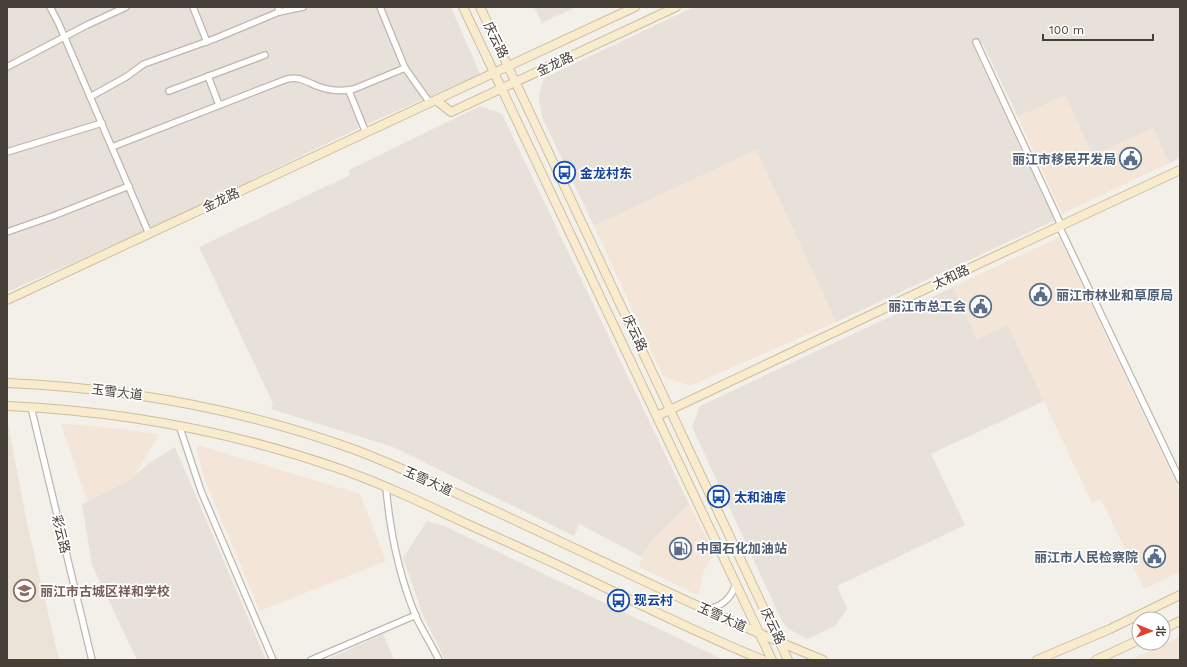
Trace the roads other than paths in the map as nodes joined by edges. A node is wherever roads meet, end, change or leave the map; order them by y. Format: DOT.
graph roads {
  1 [pos="50,7"];
  2 [pos="126,7"];
  3 [pos="193,7"];
  4 [pos="303,7"];
  5 [pos="380,7"];
  6 [pos="463,7"];
  7 [pos="480,7"];
  8 [pos="635,7"];
  9 [pos="676,7"];
  10 [pos="278,10"];
  11 [pos="64,37"];
  12 [pos="207,42"];
  13 [pos="976,42"];
  14 [pos="265,55"];
  15 [pos="508,66"];
  16 [pos="7,67"];
  17 [pos="406,68"];
  18 [pos="495,72"];
  19 [pos="208,76"];
  20 [pos="516,82"];
  21 [pos="502,88"];
  22 [pos="169,91"];
  23 [pos="349,91"];
  24 [pos="90,97"];
  25 [pos="433,101"];
  26 [pos="219,105"];
  27 [pos="102,123"];
  28 [pos="366,133"];
  29 [pos="112,147"];
  30 [pos="7,152"];
  31 [pos="1180,170"];
  32 [pos="129,186"];
  33 [pos="1060,226"];
  34 [pos="7,232"];
  35 [pos="149,234"];
  36 [pos="7,300"];
  37 [pos="7,383"];
  38 [pos="7,406"];
  39 [pos="31,408"];
  40 [pos="671,409"];
  41 [pos="657,416"];
  42 [pos="179,425"];
  43 [pos="1180,480"];
  44 [pos="386,487"];
  45 [pos="736,583"];
  46 [pos="1180,596"];
  47 [pos="704,609"];
  48 [pos="416,615"];
  49 [pos="760,634"];
  50 [pos="780,642"];
  51 [pos="1131,644"];
  52 [pos="92,660"];
  53 [pos="273,660"];
  54 [pos="312,660"];
  55 [pos="439,660"];
  56 [pos="762,660"];
  57 [pos="772,660"];
  58 [pos="788,660"];
  59 [pos="823,660"];
  60 [pos="1037,660"];
  61 [pos="1096,660"];
  1 -- 11 [label="street"];
  2 -- 11 [label="street"];
  3 -- 12 [label="street"];
  4 -- 10 [label="street"];
  5 -- 17 [label="street"];
  6 -- 18 [label="main road, 庆云路"];
  7 -- 15 [label="main road, 庆云路"];
  8 -- 15 [label="main road, 金龙路"];
  9 -- 20 [label="main road, 金龙路"];
  10 -- 12 [label="street"];
  11 -- 16 [label="street"];
  11 -- 24 [label="street"];
  12 -- 24 [label="street"];
  13 -- 33 [label="street"];
  14 -- 19 [label="street"];
  15 -- 18 [label="main road, 金龙路"];
  15 -- 20 [label="main road, 庆云路"];
  17 -- 23 [label="street"];
  17 -- 25 [label="street"];
  18 -- 21 [label="main road, 庆云路"];
  18 -- 25 [label="main road, 金龙路"];
  19 -- 22 [label="street"];
  19 -- 26 [label="street"];
  20 -- 21 [label="main road, 金龙路"];
  20 -- 40 [label="main road, 庆云路"];
  21 -- 25 [label="main road, 金龙路"];
  21 -- 41 [label="main road, 庆云路"];
  23 -- 26 [label="street"];
  23 -- 28 [label="street"];
  24 -- 27 [label="street"];
  25 -- 28 [label="main road, 金龙路"];
  26 -- 29 [label="street"];
  27 -- 29 [label="street"];
  27 -- 30 [label="street"];
  28 -- 35 [label="main road, 金龙路"];
  29 -- 32 [label="street"];
  31 -- 33 [label="main road, 太和路"];
  32 -- 34 [label="street"];
  32 -- 35 [label="street"];
  33 -- 40 [label="main road, 太和路"];
  33 -- 43 [label="street"];
  35 -- 36 [label="main road, 金龙路"];
  37 -- 47 [label="main road, 玉雪大道"];
  38 -- 39 [label="main road, 玉雪大道"];
  39 -- 42 [label="main road, 玉雪大道"];
  39 -- 52 [label="street, 彩云路"];
  40 -- 41 [label="main road, 太和路"];
  40 -- 50 [label="main road, 庆云路"];
  41 -- 45 [label="main road, 庆云路"];
  42 -- 44 [label="main road, 玉雪大道"];
  42 -- 53 [label="street"];
  44 -- 48 [label="street"];
  44 -- 56 [label="main road, 玉雪大道"];
  45 -- 47 [label="street"];
  45 -- 49 [label="main road, 庆云路"];
  46 -- 60 [label="main road"];
  47 -- 49 [label="main road, 玉雪大道"];
  48 -- 54 [label="street"];
  48 -- 55 [label="street"];
  49 -- 50 [label="main road, 玉雪大道"];
  49 -- 57 [label="main road, 庆云路"];
  50 -- 58 [label="main road, 庆云路"];
  50 -- 59 [label="main road, 玉雪大道"];
  51 -- 61 [label="main road"];
}
